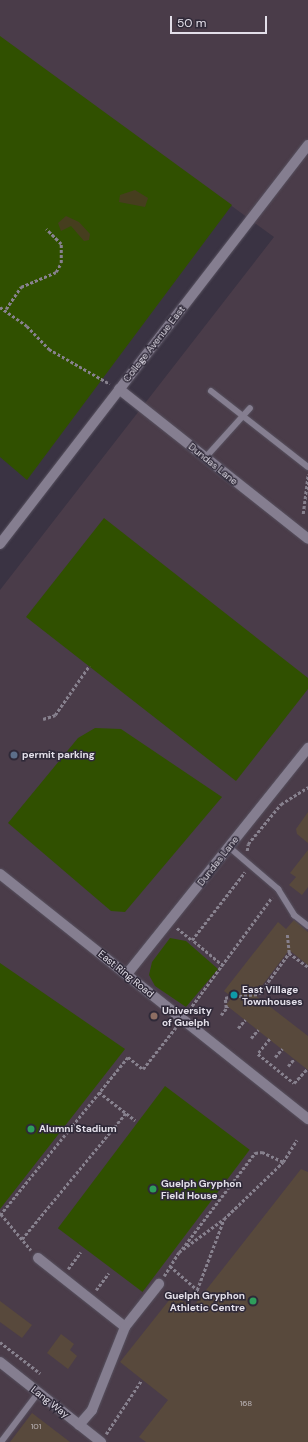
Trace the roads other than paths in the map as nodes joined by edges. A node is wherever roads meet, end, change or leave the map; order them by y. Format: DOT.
graph roads {
  1 [pos="308,145"];
  2 [pos="119,389"];
  3 [pos="211,391"];
  4 [pos="250,408"];
  5 [pos="243,416"];
  6 [pos="205,458"];
  7 [pos="308,467"];
  8 [pos="308,540"];
  9 [pos="0,544"];
  10 [pos="308,748"];
  11 [pos="229,847"];
  12 [pos="0,874"];
  13 [pos="308,926"];
  14 [pos="127,974"];
  15 [pos="308,1119"];
  16 [pos="38,1258"];
  17 [pos="159,1284"];
  18 [pos="125,1327"];
  19 [pos="0,1362"];
  20 [pos="38,1393"];
  21 [pos="79,1425"];
  22 [pos="103,1440"];
  23 [pos="1,1442"];
  1 -- 2 [label="street, College Avenue East"];
  2 -- 6 [label="street, Dundas Lane"];
  2 -- 9 [label="street, College Avenue East"];
  3 -- 5 [label="lane"];
  4 -- 5 [label="lane"];
  5 -- 6 [label="lane"];
  5 -- 7 [label="lane"];
  6 -- 8 [label="street, Dundas Lane"];
  10 -- 11 [label="street, Dundas Lane"];
  11 -- 13 [label="lane"];
  11 -- 14 [label="street, Dundas Lane"];
  12 -- 14 [label="street, East Ring Road"];
  14 -- 15 [label="street, East Ring Road"];
  16 -- 18 [label="street"];
  17 -- 18 [label="street"];
  18 -- 21 [label="street"];
  19 -- 20 [label="street, Lang Way"];
  20 -- 21 [label="street, Lang Way"];
  20 -- 23 [label="lane"];
  21 -- 22 [label="street, Lang Way"];
}
